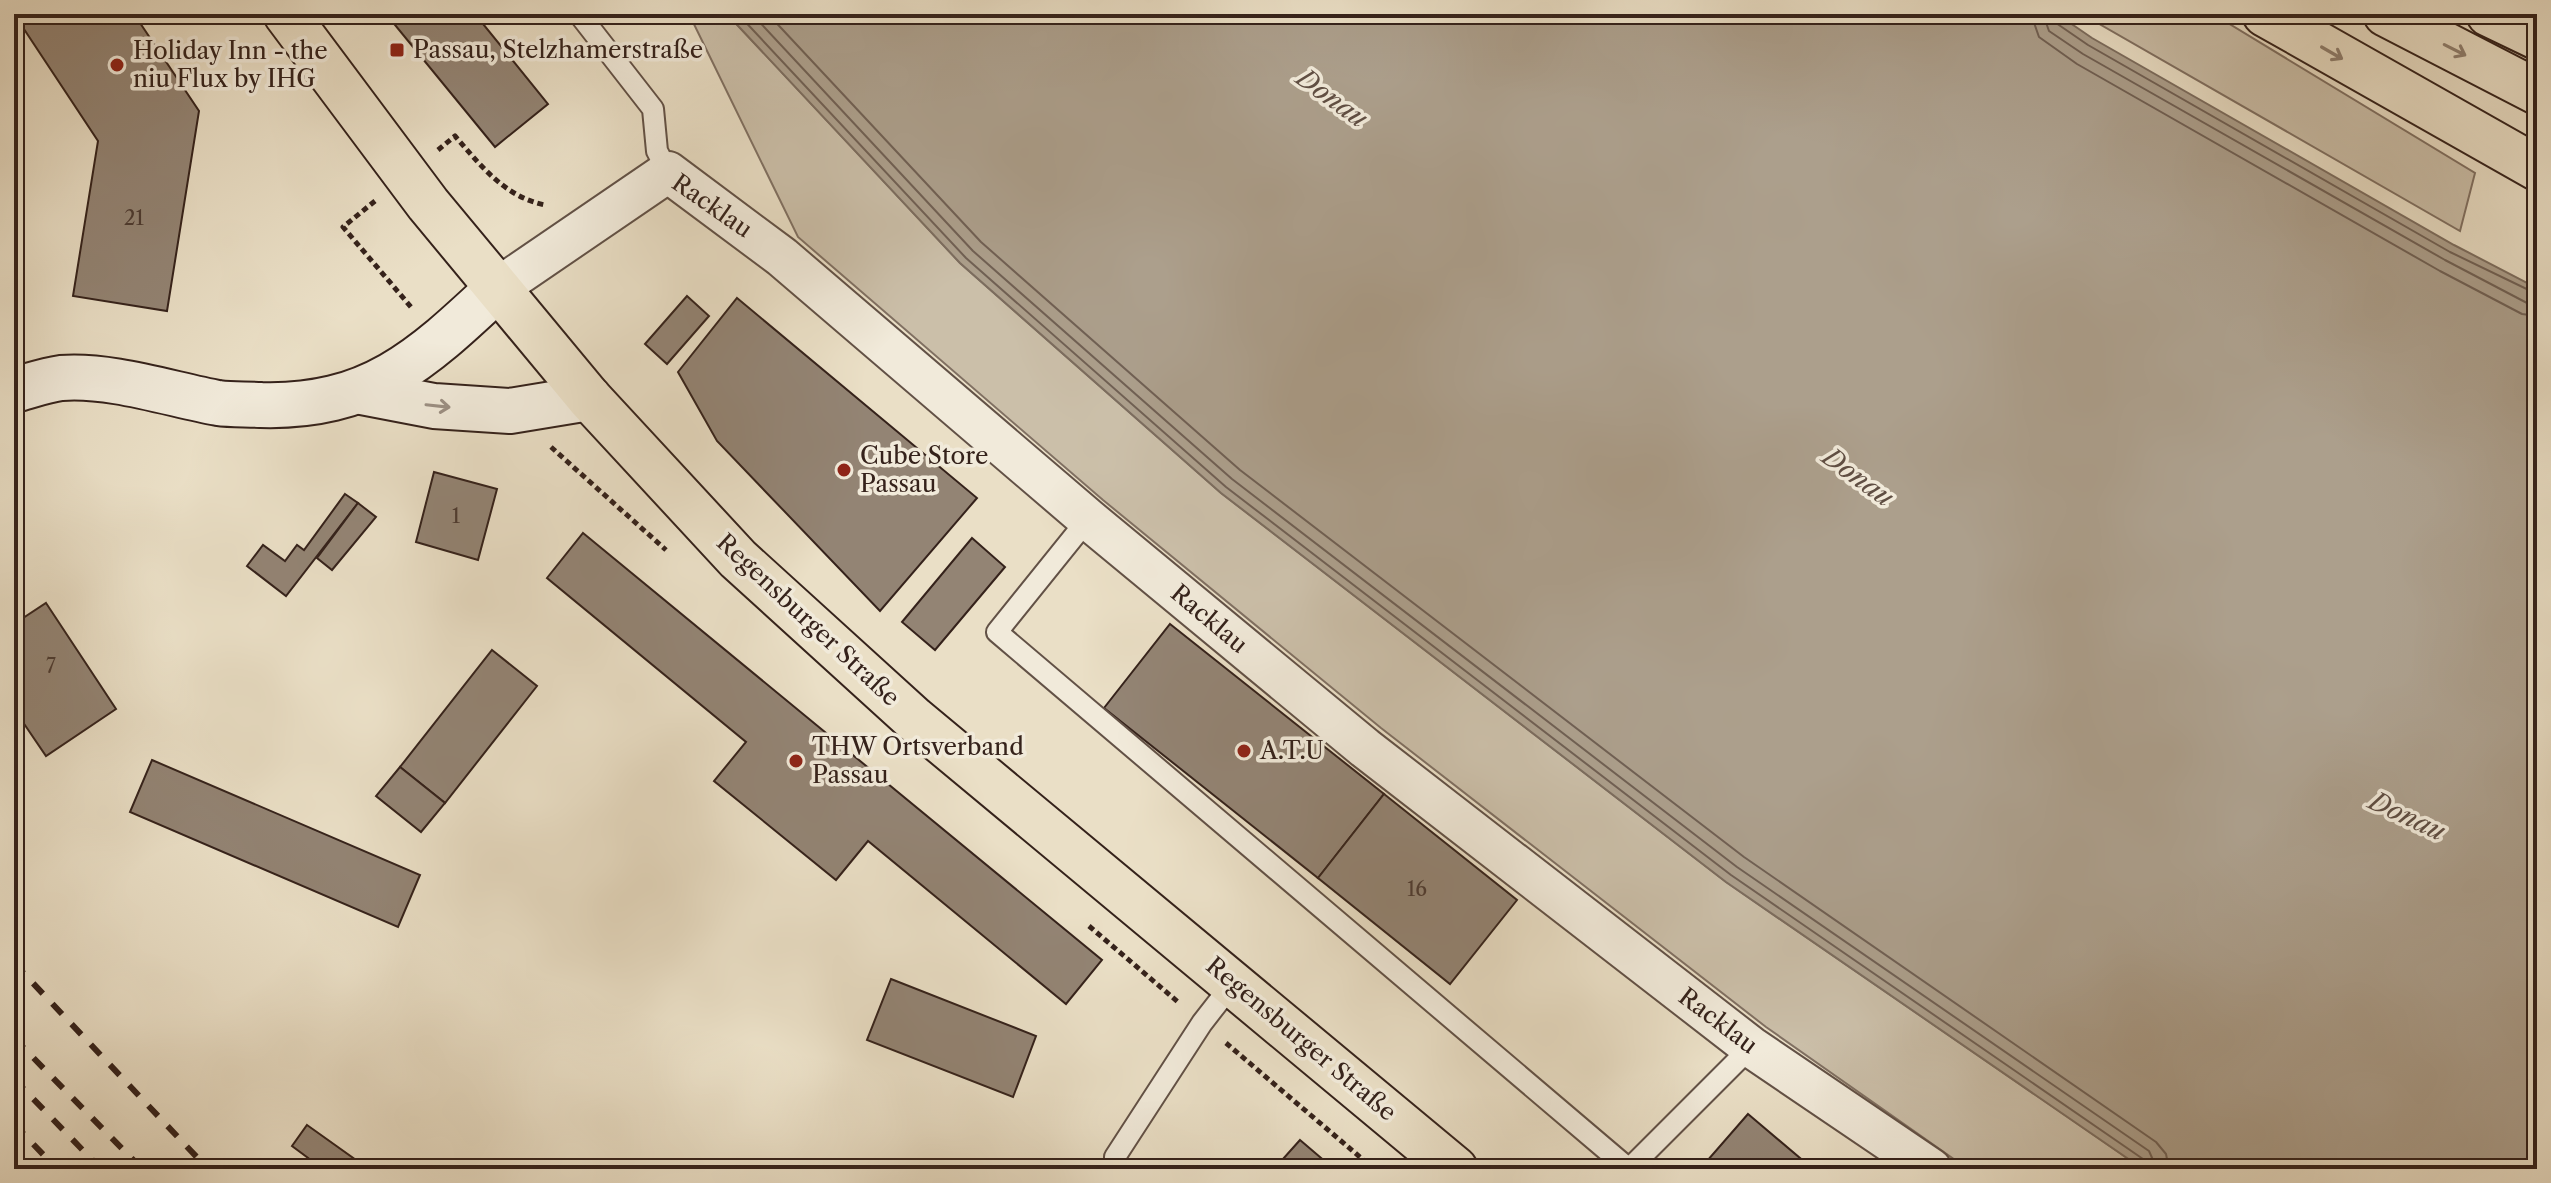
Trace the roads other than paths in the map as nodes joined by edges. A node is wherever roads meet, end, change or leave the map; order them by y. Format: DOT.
graph roads {
  1 [pos="286,14"];
  2 [pos="579,14"];
  3 [pos="2265,14"];
  4 [pos="2386,14"];
  5 [pos="2489,14"];
  6 [pos="2537,37"];
  7 [pos="2537,92"];
  8 [pos="2537,168"];
  9 [pos="668,172"];
  10 [pos="498,288"];
  11 [pos="14,390"];
  12 [pos="361,392"];
  13 [pos="589,398"];
  14 [pos="1088,519"];
  15 [pos="1234,982"];
  16 [pos="1751,1047"];
  17 [pos="1115,1157"];
  18 [pos="1455,1169"];
  19 [pos="1931,1169"];
  1 -- 10 [label="main road, Regensburger Straße"];
  2 -- 9 [label="lane"];
  3 -- 8 [label="main road, one-way"];
  4 -- 7 [label="main road, one-way"];
  5 -- 6 [label="main road"];
  9 -- 10 [label="street, Racklau"];
  9 -- 14 [label="street, Racklau"];
  10 -- 12 [label="street"];
  10 -- 13 [label="main road, Regensburger Straße"];
  11 -- 12 [label="street"];
  12 -- 13 [label="street, one-way"];
  13 -- 15 [label="main road, Regensburger Straße"];
  14 -- 16 [label="street, Racklau"];
  14 -- 16 [label="lane"];
  15 -- 17 [label="lane"];
  15 -- 18 [label="main road, Regensburger Straße"];
  16 -- 19 [label="street, Racklau"];
}
